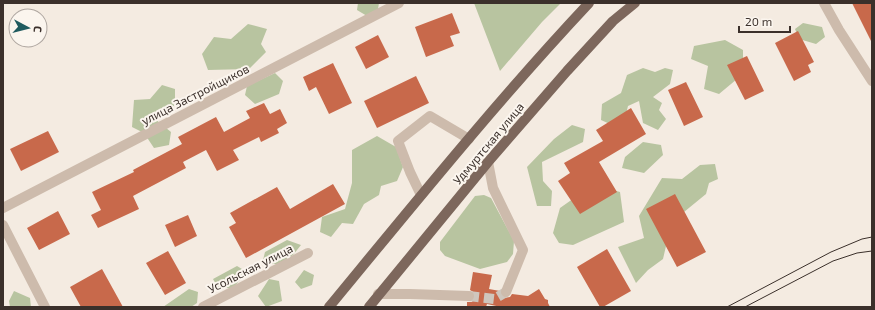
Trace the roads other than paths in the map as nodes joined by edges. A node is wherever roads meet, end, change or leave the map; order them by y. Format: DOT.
graph roads {
  1 [pos="399,3"];
  2 [pos="590,3"];
  3 [pos="635,3"];
  4 [pos="824,3"];
  5 [pos="872,81"];
  6 [pos="469,139"];
  7 [pos="488,162"];
  8 [pos="421,195"];
  9 [pos="3,208"];
  10 [pos="3,225"];
  11 [pos="308,253"];
  12 [pos="506,292"];
  13 [pos="378,294"];
  14 [pos="469,296"];
  15 [pos="45,307"];
  16 [pos="203,307"];
  17 [pos="329,307"];
  18 [pos="369,307"];
  1 -- 9 [label="street, улица Застройщиков"];
  2 -- 6 [label="main road, Удмуртская улица"];
  3 -- 7 [label="main road, Удмуртская улица"];
  4 -- 5 [label="street"];
  6 -- 8 [label="main road, Удмуртская улица"];
  6 -- 8 [label="street"];
  7 -- 12 [label="street"];
  7 -- 13 [label="main road, Удмуртская улица"];
  8 -- 17 [label="main road, Удмуртская улица"];
  10 -- 15 [label="street"];
  11 -- 16 [label="street, Усольская улица"];
  13 -- 14 [label="street"];
  13 -- 18 [label="main road, Удмуртская улица"];
}
